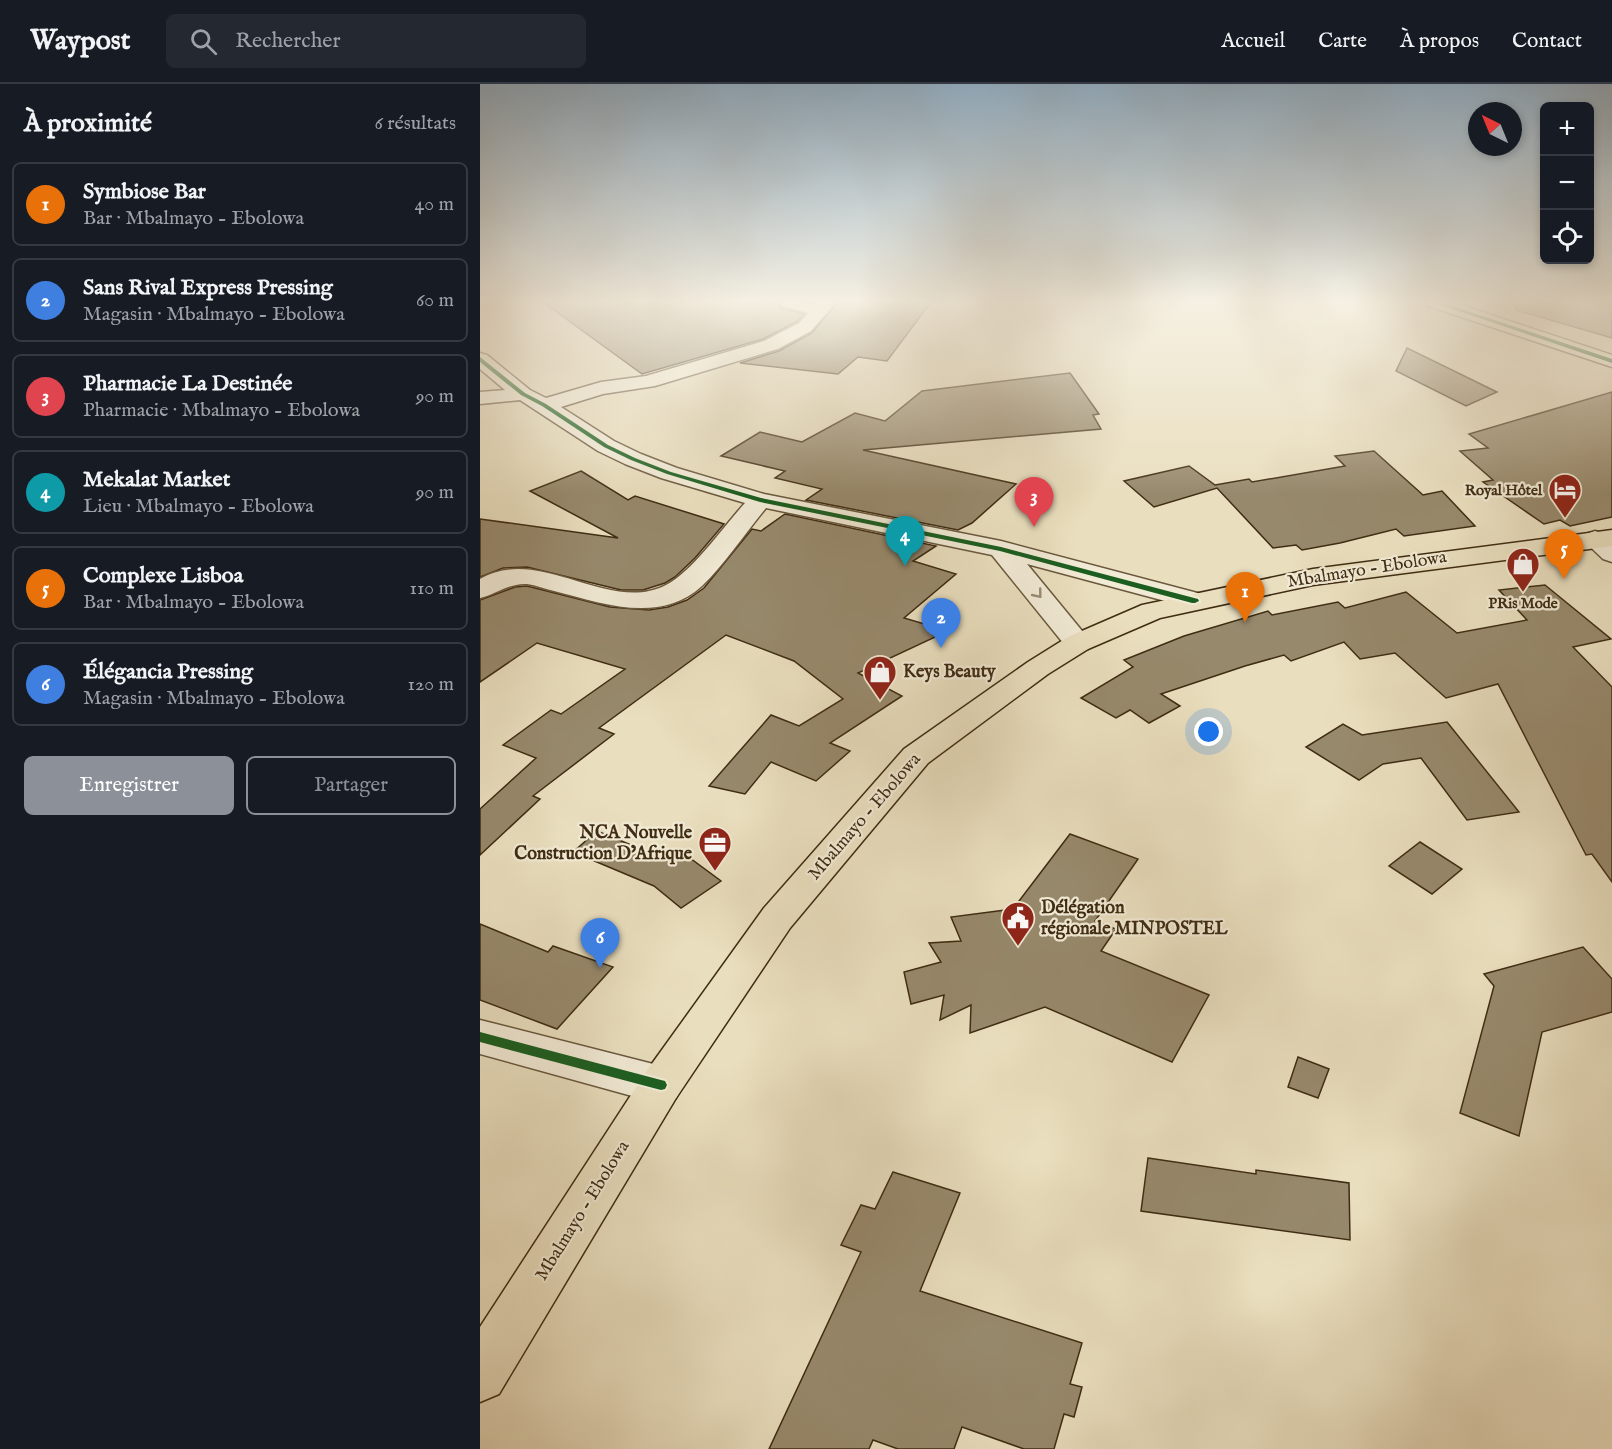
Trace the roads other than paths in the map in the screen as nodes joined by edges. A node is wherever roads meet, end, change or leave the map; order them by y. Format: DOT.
graph roads {
  1 [pos="488,366"];
  2 [pos="702,366"];
  3 [pos="523,394"];
  4 [pos="480,398"];
  5 [pos="543,405"];
  6 [pos="760,500"];
  7 [pos="1606,544"];
  8 [pos="1000,549"];
  9 [pos="480,590"];
  10 [pos="1195,601"];
  11 [pos="1078,643"];
  12 [pos="480,1037"];
  13 [pos="661,1085"];
  14 [pos="480,1375"];
  1 -- 3 [label="street"];
  2 -- 5 [label="street"];
  3 -- 4 [label="street"];
  3 -- 5 [label="street"];
  5 -- 6 [label="street"];
  6 -- 8 [label="street"];
  6 -- 9 [label="street"];
  7 -- 10 [label="highway, Mbalmayo - Ebolowa"];
  8 -- 10 [label="street"];
  8 -- 11 [label="street, one-way"];
  10 -- 11 [label="highway, Mbalmayo - Ebolowa"];
  11 -- 13 [label="highway, Mbalmayo - Ebolowa"];
  12 -- 13 [label="street"];
  13 -- 14 [label="highway, Mbalmayo - Ebolowa"];
}
